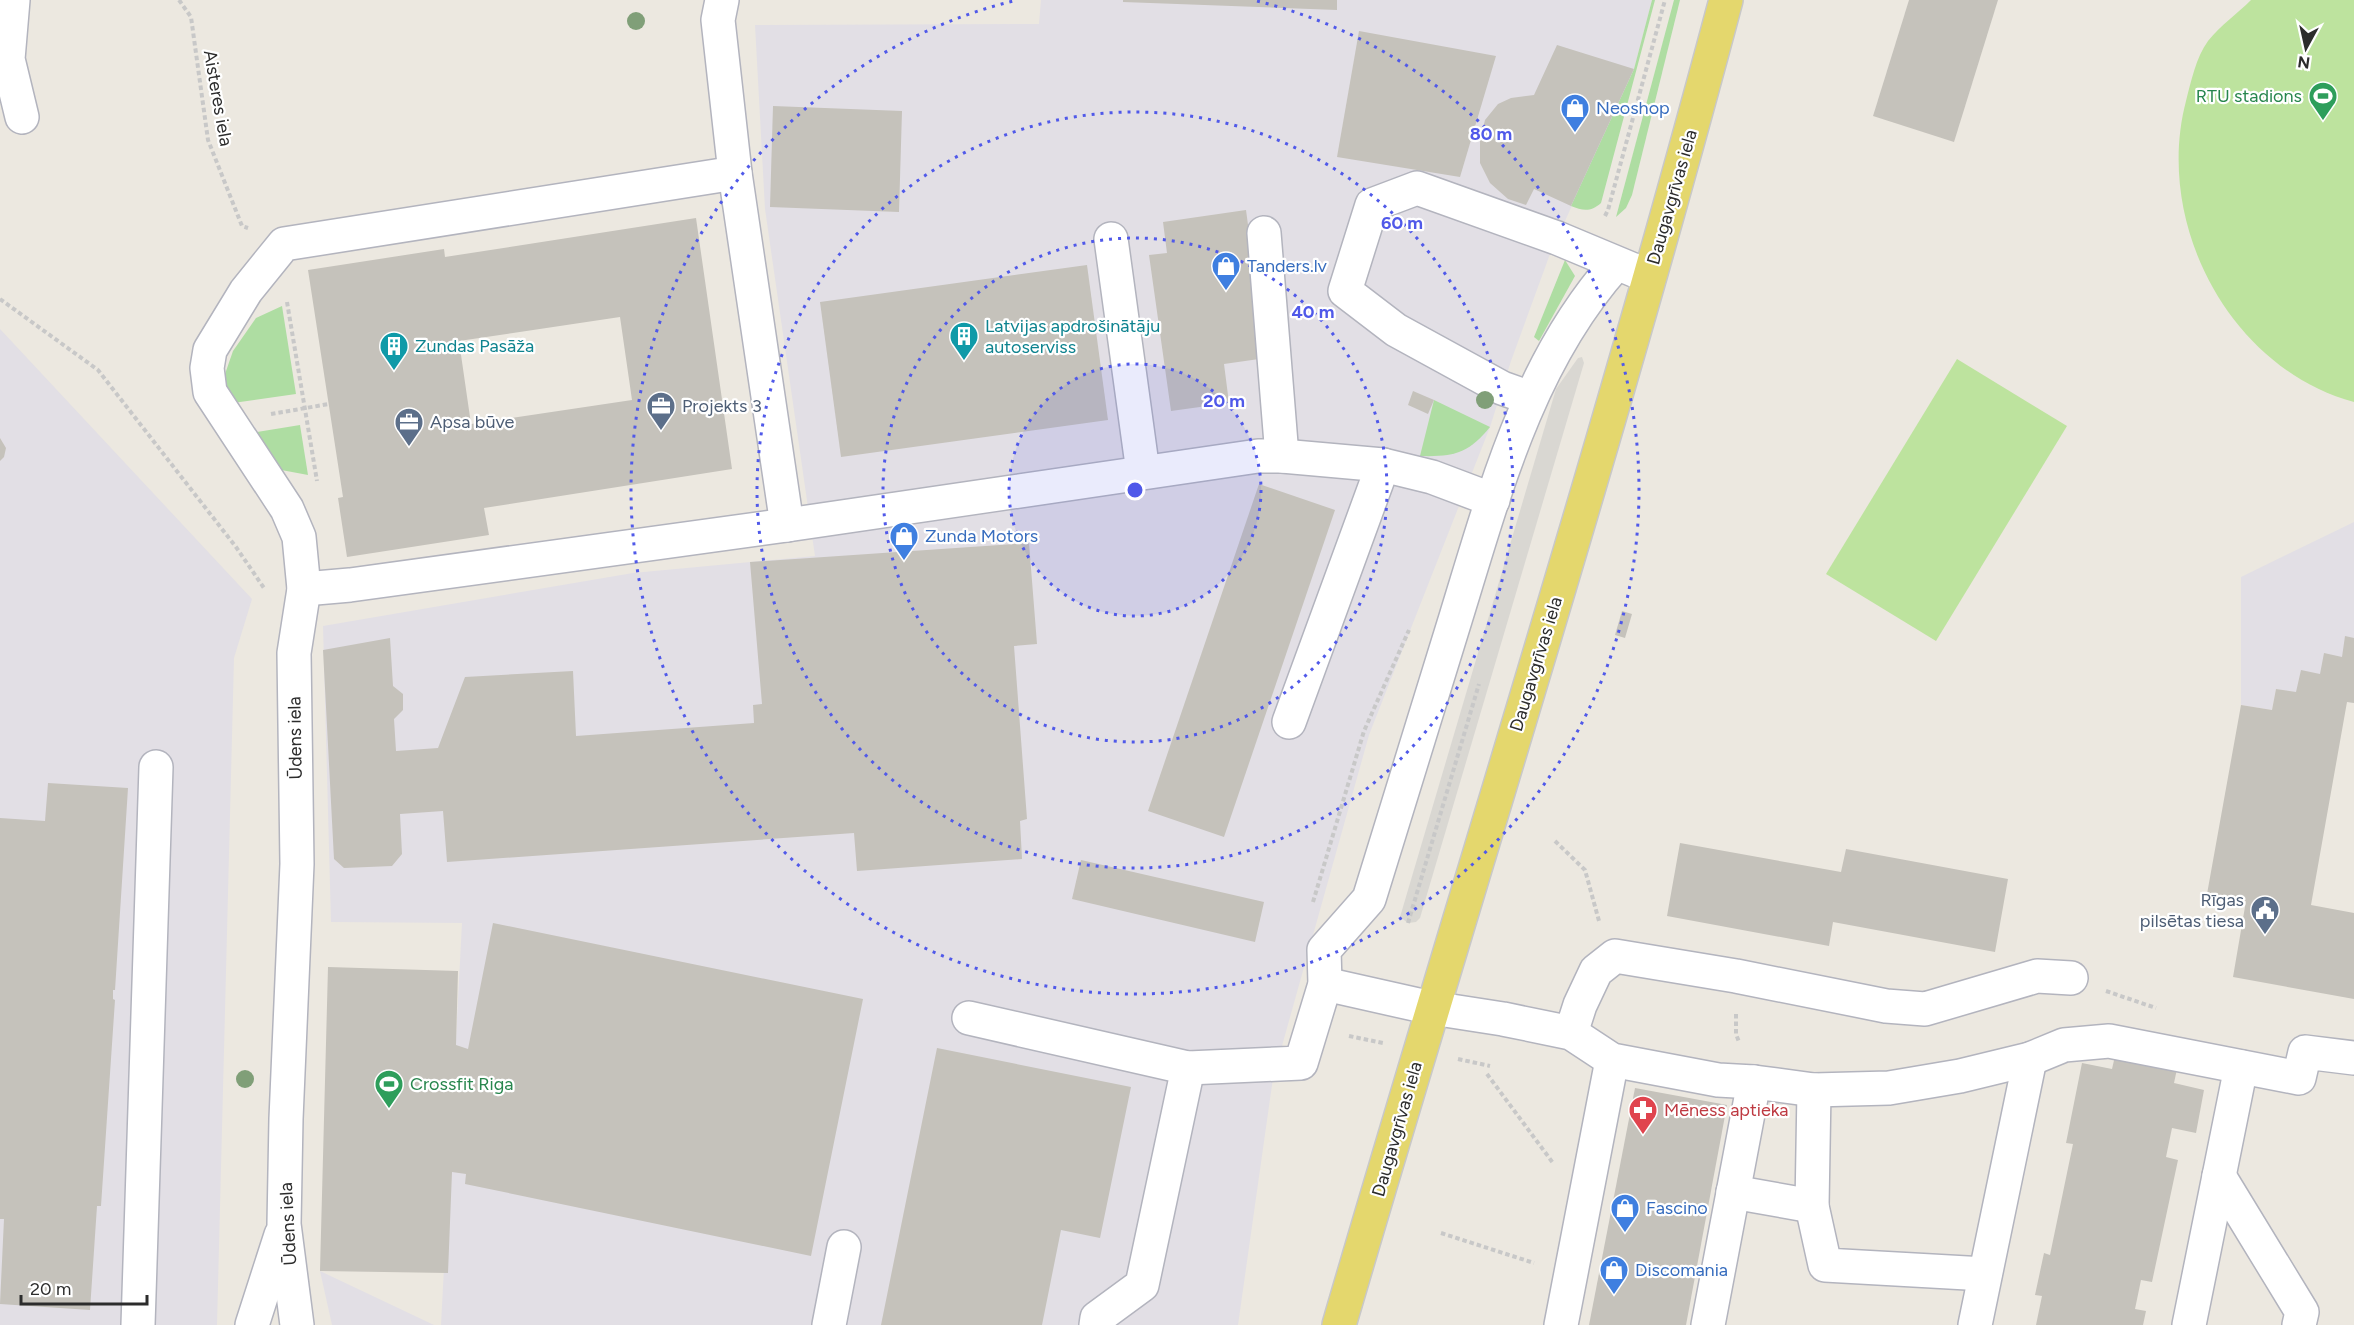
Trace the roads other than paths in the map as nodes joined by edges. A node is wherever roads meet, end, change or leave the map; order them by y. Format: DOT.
graph roads {
  1 [pos="13,0"];
  2 [pos="722,0"];
  3 [pos="1726,0"];
  4 [pos="22,117"];
  5 [pos="735,173"];
  6 [pos="1264,233"];
  7 [pos="1111,239"];
  8 [pos="1616,264"];
  9 [pos="1649,276"];
  10 [pos="1530,398"];
  11 [pos="1282,456"];
  12 [pos="1383,465"];
  13 [pos="1143,472"];
  14 [pos="1493,500"];
  15 [pos="786,525"];
  16 [pos="304,589"];
  17 [pos="1289,722"];
  18 [pos="156,767"];
  19 [pos="2071,978"];
  20 [pos="1325,984"];
  21 [pos="1432,1008"];
  22 [pos="969,1018"];
  23 [pos="1571,1033"];
  24 [pos="2354,1058"];
  25 [pos="2030,1059"];
  26 [pos="1612,1060"];
  27 [pos="2241,1067"];
  28 [pos="1188,1068"];
  29 [pos="1754,1082"];
  30 [pos="1814,1090"];
  31 [pos="2219,1176"];
  32 [pos="1733,1192"];
  33 [pos="1812,1206"];
  34 [pos="284,1224"];
  35 [pos="844,1247"];
  36 [pos="1985,1274"];
  37 [pos="138,1325"];
  38 [pos="252,1325"];
  39 [pos="297,1325"];
  40 [pos="829,1325"];
  41 [pos="1095,1325"];
  42 [pos="1340,1325"];
  43 [pos="1561,1325"];
  44 [pos="1708,1325"];
  45 [pos="1975,1325"];
  46 [pos="2188,1325"];
  47 [pos="2300,1325"];
  1 -- 4 [label="street"];
  2 -- 5 [label="street"];
  3 -- 9 [label="main road, Daugavgrīvas iela"];
  5 -- 15 [label="street"];
  5 -- 16 [label="street, Ūdens iela"];
  6 -- 11 [label="street"];
  7 -- 13 [label="street"];
  8 -- 9 [label="street"];
  8 -- 10 [label="street"];
  8 -- 10 [label="street"];
  9 -- 21 [label="main road, Daugavgrīvas iela"];
  10 -- 14 [label="street"];
  11 -- 12 [label="street"];
  11 -- 13 [label="street"];
  12 -- 14 [label="street"];
  12 -- 17 [label="street"];
  13 -- 15 [label="street"];
  14 -- 20 [label="street"];
  15 -- 16 [label="street"];
  16 -- 34 [label="street, Ūdens iela"];
  18 -- 37 [label="street"];
  19 -- 23 [label="street"];
  20 -- 21 [label="street"];
  20 -- 28 [label="street"];
  21 -- 23 [label="street"];
  21 -- 42 [label="main road, Daugavgrīvas iela"];
  22 -- 28 [label="street"];
  23 -- 26 [label="street"];
  24 -- 27 [label="street"];
  25 -- 27 [label="street"];
  25 -- 30 [label="street"];
  25 -- 36 [label="street"];
  26 -- 29 [label="street"];
  26 -- 43 [label="street"];
  27 -- 31 [label="street"];
  28 -- 41 [label="street"];
  29 -- 30 [label="street"];
  29 -- 32 [label="street"];
  30 -- 33 [label="street"];
  31 -- 46 [label="street"];
  31 -- 47 [label="street"];
  32 -- 33 [label="street"];
  32 -- 44 [label="street"];
  33 -- 36 [label="street"];
  34 -- 38 [label="street"];
  34 -- 39 [label="street, Ūdens iela"];
  35 -- 40 [label="street"];
  36 -- 45 [label="street"];
}
